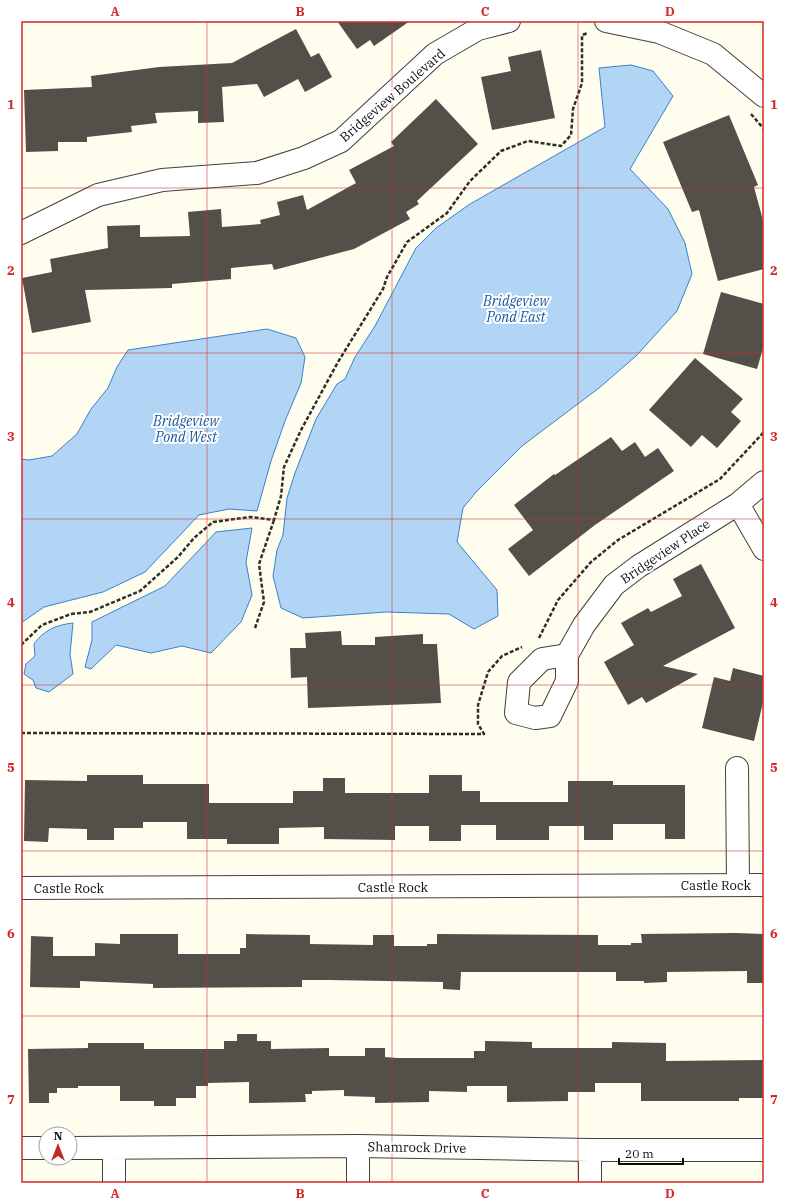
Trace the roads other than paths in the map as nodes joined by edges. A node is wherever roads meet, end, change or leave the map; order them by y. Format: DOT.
graph roads {
  1 [pos="509,21"];
  2 [pos="600,26"];
  3 [pos="764,96"];
  4 [pos="21,233"];
  5 [pos="764,482"];
  6 [pos="738,504"];
  7 [pos="764,549"];
  8 [pos="567,655"];
  9 [pos="737,768"];
  10 [pos="738,885"];
  11 [pos="764,885"];
  12 [pos="21,888"];
  13 [pos="358,1146"];
  14 [pos="21,1148"];
  15 [pos="38,1148"];
  16 [pos="78,1148"];
  17 [pos="114,1148"];
  18 [pos="590,1150"];
  19 [pos="764,1150"];
  20 [pos="114,1183"];
  21 [pos="358,1183"];
  22 [pos="590,1183"];
  1 -- 4 [label="street, Bridgeview Boulevard"];
  2 -- 3 [label="street"];
  5 -- 6 [label="street, Bridgeview Place"];
  6 -- 7 [label="street"];
  6 -- 8 [label="street, Bridgeview Place"];
  9 -- 10 [label="street"];
  10 -- 11 [label="street, Castle Rock"];
  10 -- 12 [label="street, Castle Rock"];
  13 -- 17 [label="street, Shamrock Drive"];
  13 -- 18 [label="street, Shamrock Drive"];
  13 -- 21 [label="street"];
  14 -- 15 [label="street"];
  16 -- 17 [label="street, Shamrock Drive"];
  17 -- 20 [label="street"];
  18 -- 19 [label="street, Shamrock Drive"];
  18 -- 22 [label="street"];
}
